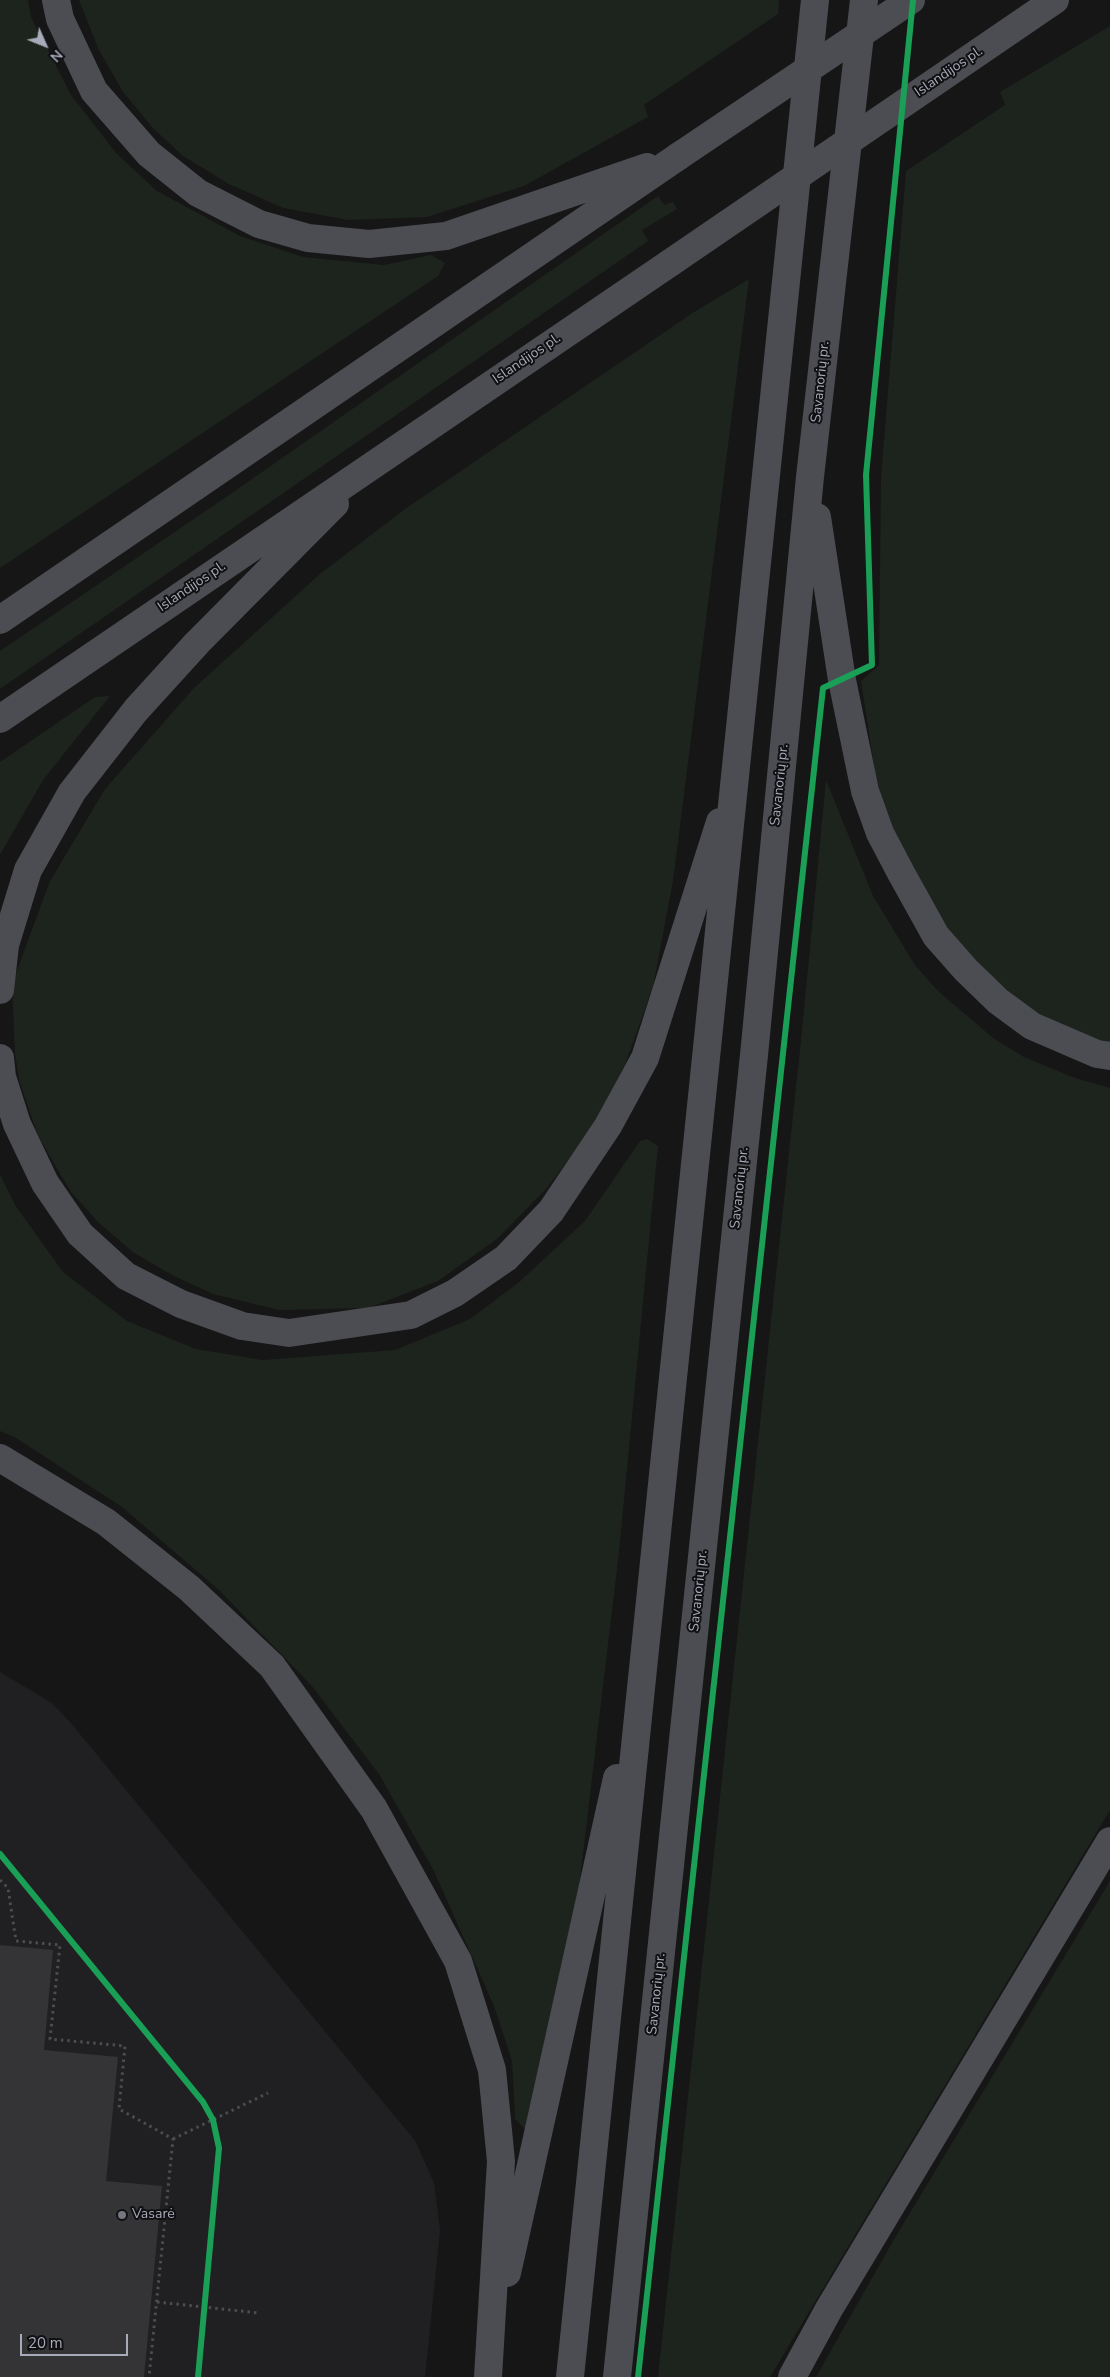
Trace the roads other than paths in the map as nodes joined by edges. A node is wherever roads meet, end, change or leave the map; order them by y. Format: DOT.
graph roads {
  1 [pos="56,0"];
  2 [pos="815,0"];
  3 [pos="864,0"];
  4 [pos="912,0"];
  5 [pos="1055,0"];
  6 [pos="679,156"];
  7 [pos="382,457"];
  8 [pos="810,477"];
  9 [pos="0,620"];
  10 [pos="0,718"];
  11 [pos="737,768"];
  12 [pos="0,990"];
  13 [pos="1110,1056"];
  14 [pos="0,1058"];
  15 [pos="0,1458"];
  16 [pos="645,1651"];
  17 [pos="1110,1841"];
  18 [pos="492,2338"];
  19 [pos="488,2377"];
  20 [pos="570,2377"];
  21 [pos="617,2377"];
  22 [pos="792,2377"];
  1 -- 6 [label="highway"];
  2 -- 11 [label="highway"];
  3 -- 8 [label="highway, Savanorių pr."];
  4 -- 6 [label="highway, bridge"];
  5 -- 7 [label="highway, Islandijos pl., bridge"];
  6 -- 9 [label="highway"];
  7 -- 10 [label="highway, Islandijos pl."];
  7 -- 12 [label="highway"];
  8 -- 13 [label="highway"];
  8 -- 21 [label="highway, Savanorių pr."];
  11 -- 14 [label="highway"];
  11 -- 16 [label="highway"];
  15 -- 18 [label="highway"];
  16 -- 18 [label="highway"];
  16 -- 20 [label="highway"];
  17 -- 22 [label="highway"];
  18 -- 19 [label="highway"];
}
